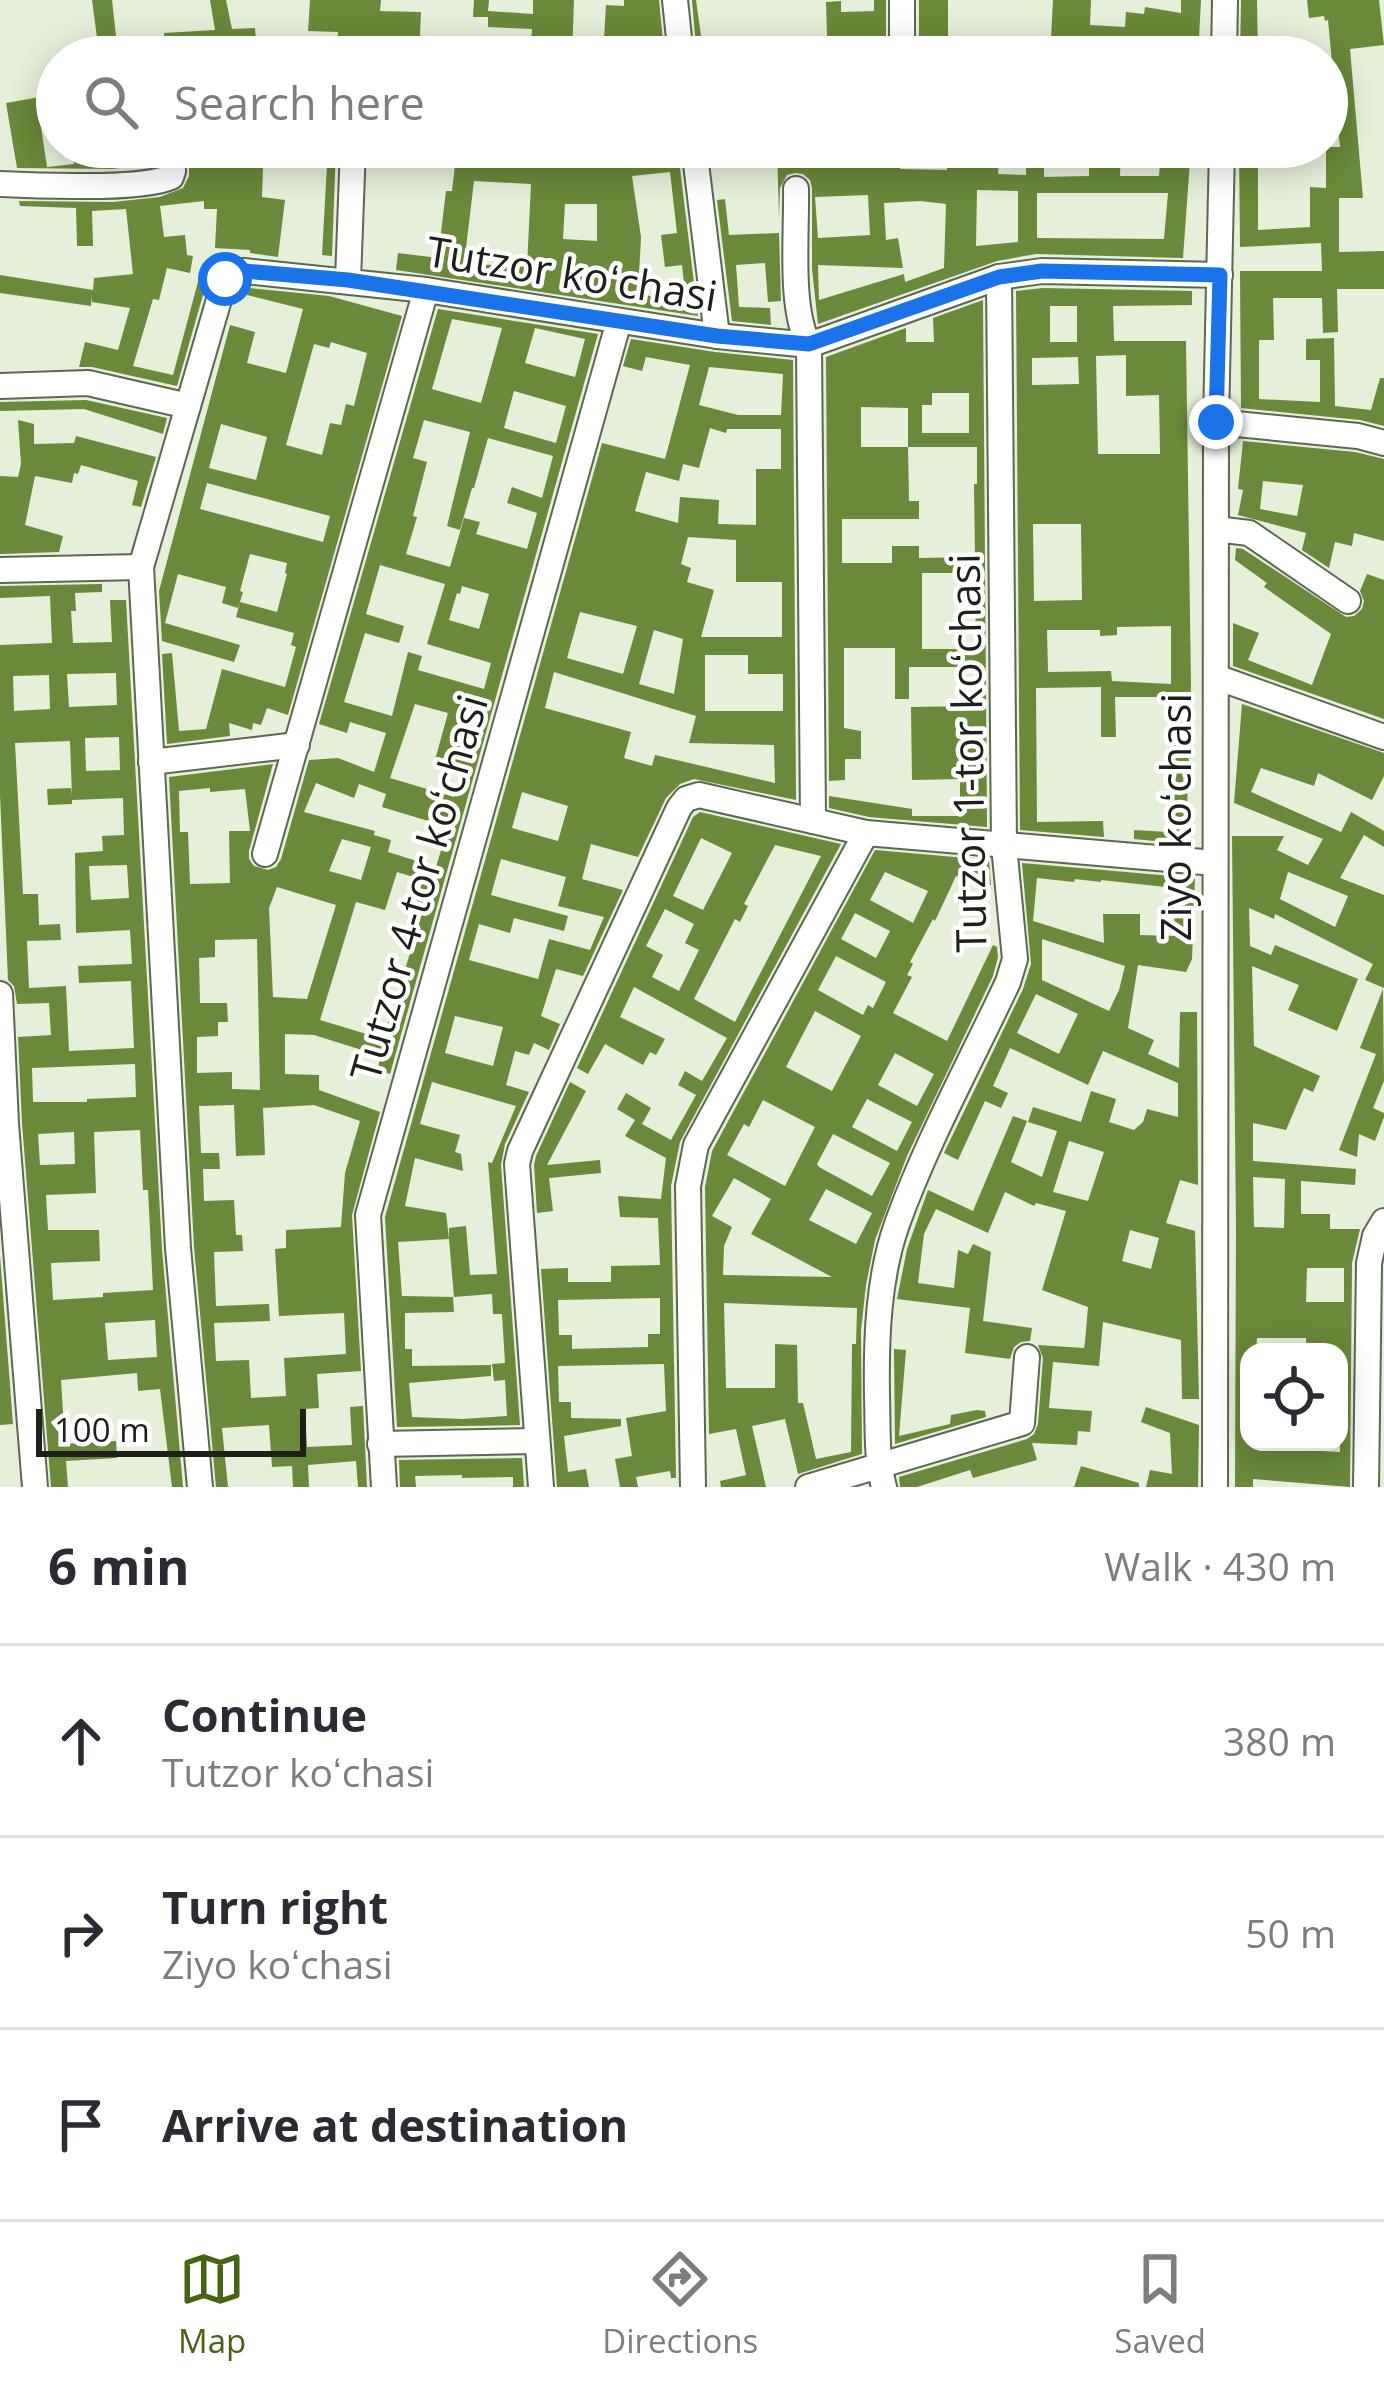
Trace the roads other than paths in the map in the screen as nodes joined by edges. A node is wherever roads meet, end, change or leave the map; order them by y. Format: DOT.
graph roads {
  1 [pos="675,0"];
  2 [pos="902,0"];
  3 [pos="1225,0"];
  4 [pos="679,36"];
  5 [pos="902,36"];
  6 [pos="1224,36"];
  7 [pos="173,168"];
  8 [pos="352,168"];
  9 [pos="697,168"];
  10 [pos="1222,168"];
  11 [pos="0,184"];
  12 [pos="796,189"];
  13 [pos="1220,275"];
  14 [pos="999,277"];
  15 [pos="348,280"];
  16 [pos="426,290"];
  17 [pos="619,321"];
  18 [pos="717,336"];
  19 [pos="809,344"];
  20 [pos="0,386"];
  21 [pos="188,406"];
  22 [pos="1216,422"];
  23 [pos="1384,442"];
  24 [pos="1216,529"];
  25 [pos="141,567"];
  26 [pos="0,570"];
  27 [pos="1348,601"];
  28 [pos="1216,676"];
  29 [pos="1384,737"];
  30 [pos="297,745"];
  31 [pos="152,762"];
  32 [pos="813,821"];
  33 [pos="866,833"];
  34 [pos="1004,846"];
  35 [pos="266,854"];
  36 [pos="1215,863"];
  37 [pos="0,994"];
  38 [pos="1384,1221"];
  39 [pos="1027,1357"];
  40 [pos="536,1441"];
  41 [pos="380,1444"];
  42 [pos="881,1477"];
  43 [pos="34,1487"];
  44 [pos="200,1487"];
  45 [pos="384,1487"];
  46 [pos="541,1487"];
  47 [pos="693,1487"];
  48 [pos="808,1487"];
  49 [pos="1215,1487"];
  50 [pos="1366,1487"];
  1 -- 4 [label="street"];
  2 -- 5 [label="street"];
  3 -- 6 [label="street"];
  7 -- 11 [label="street"];
  8 -- 15 [label="street"];
  9 -- 18 [label="street"];
  10 -- 13 [label="street, Ziyo koʻchasi"];
  12 -- 19 [label="street"];
  13 -- 14 [label="street, Tutzor koʻchasi"];
  13 -- 22 [label="street, Ziyo koʻchasi"];
  14 -- 19 [label="street, Tutzor koʻchasi"];
  14 -- 34 [label="street, Tutzor 1-tor koʻchasi"];
  15 -- 16 [label="street, Tutzor koʻchasi"];
  15 -- 21 [label="street, Tutzor koʻchasi"];
  16 -- 17 [label="street, Tutzor koʻchasi"];
  16 -- 30 [label="street"];
  17 -- 18 [label="street, Tutzor koʻchasi"];
  17 -- 41 [label="street, Tutzor 4-tor koʻchasi"];
  18 -- 19 [label="street, Tutzor koʻchasi"];
  19 -- 32 [label="street"];
  20 -- 21 [label="street"];
  21 -- 25 [label="street"];
  22 -- 23 [label="street"];
  22 -- 24 [label="street, Ziyo koʻchasi"];
  24 -- 27 [label="street"];
  24 -- 28 [label="street, Ziyo koʻchasi"];
  25 -- 26 [label="street"];
  25 -- 31 [label="street"];
  28 -- 29 [label="street"];
  28 -- 36 [label="street, Ziyo koʻchasi"];
  30 -- 31 [label="street"];
  30 -- 35 [label="street"];
  31 -- 44 [label="street"];
  32 -- 33 [label="street"];
  32 -- 40 [label="street"];
  33 -- 34 [label="street"];
  33 -- 47 [label="street"];
  34 -- 36 [label="street"];
  34 -- 42 [label="street, Tutzor 1-tor koʻchasi"];
  36 -- 49 [label="street, Ziyo koʻchasi"];
  37 -- 43 [label="street"];
  38 -- 50 [label="street"];
  39 -- 42 [label="street"];
  40 -- 41 [label="street"];
  40 -- 46 [label="street"];
  41 -- 45 [label="street, Tutzor 4-tor koʻchasi"];
  42 -- 48 [label="street"];
}
